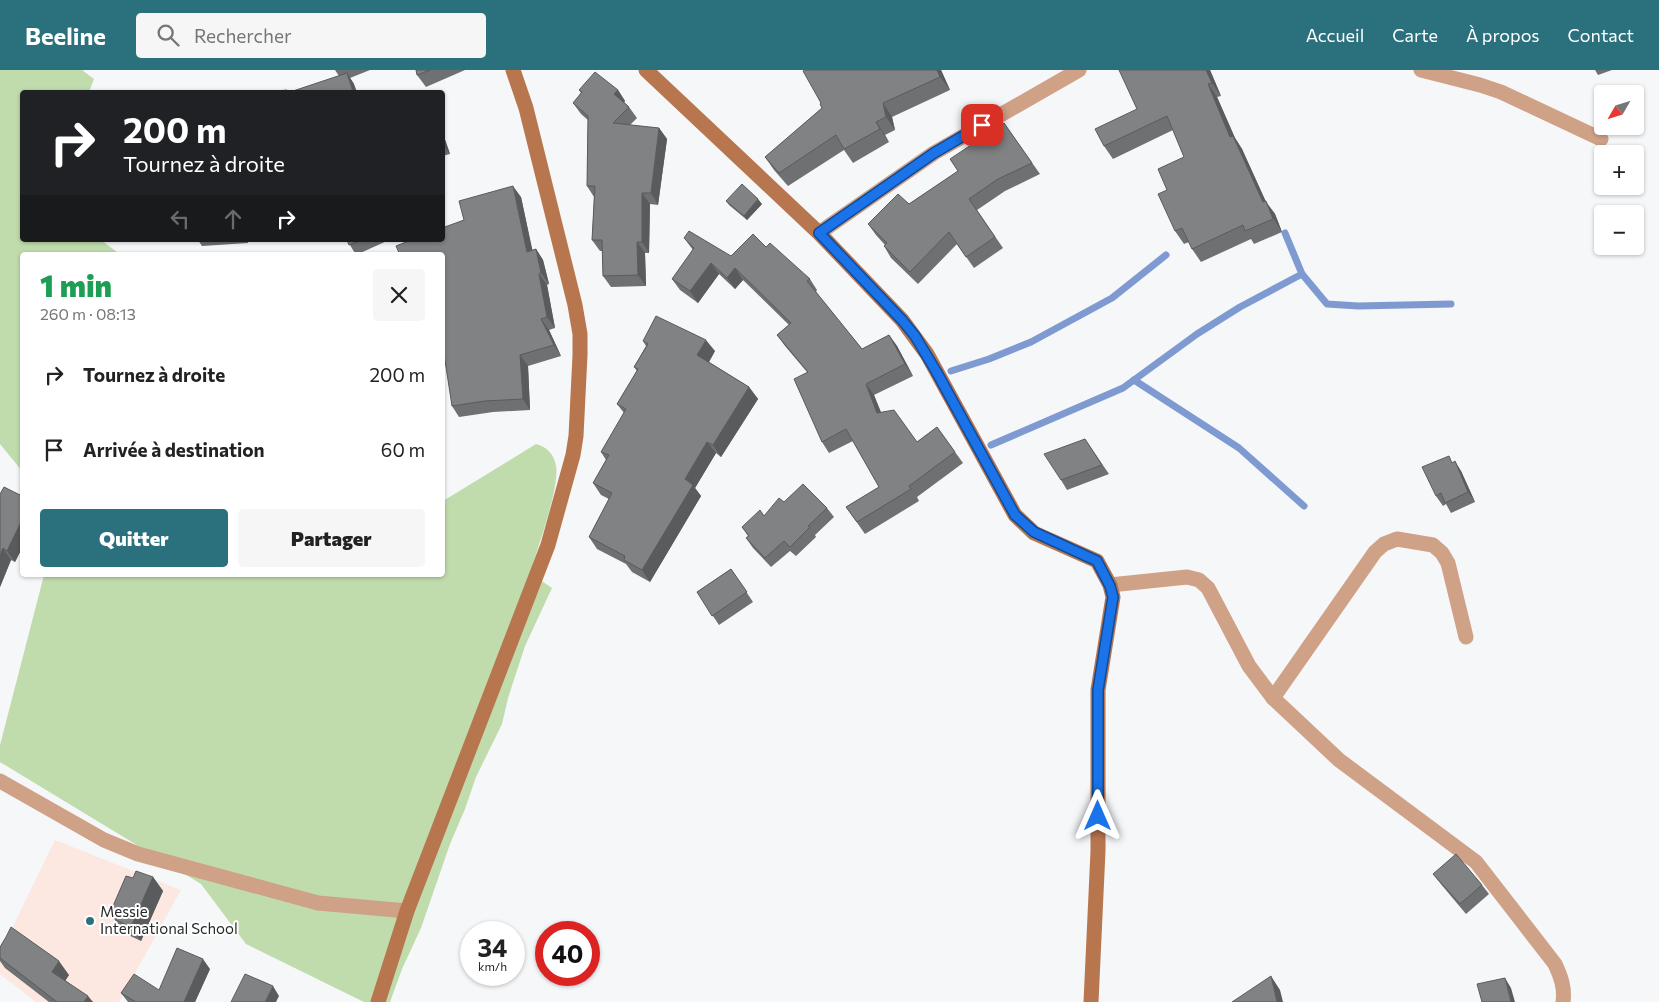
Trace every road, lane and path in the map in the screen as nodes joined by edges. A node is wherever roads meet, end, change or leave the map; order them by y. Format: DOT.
graph roads {
  1 [pos="513,70"];
  2 [pos="646,70"];
  3 [pos="1078,70"];
  4 [pos="1421,70"];
  5 [pos="1601,139"];
  6 [pos="819,233"];
  7 [pos="1110,586"];
  8 [pos="1466,638"];
  9 [pos="1273,698"];
  10 [pos="0,781"];
  11 [pos="407,911"];
  12 [pos="378,1002"];
  13 [pos="1091,1002"];
  14 [pos="1563,1002"];
  1 -- 11 [label="street"];
  2 -- 6 [label="street"];
  3 -- 6 [label="street"];
  4 -- 5 [label="street"];
  6 -- 7 [label="street"];
  7 -- 9 [label="street"];
  7 -- 13 [label="street"];
  8 -- 9 [label="street"];
  9 -- 14 [label="street"];
  10 -- 11 [label="street"];
  11 -- 12 [label="street"];
}
